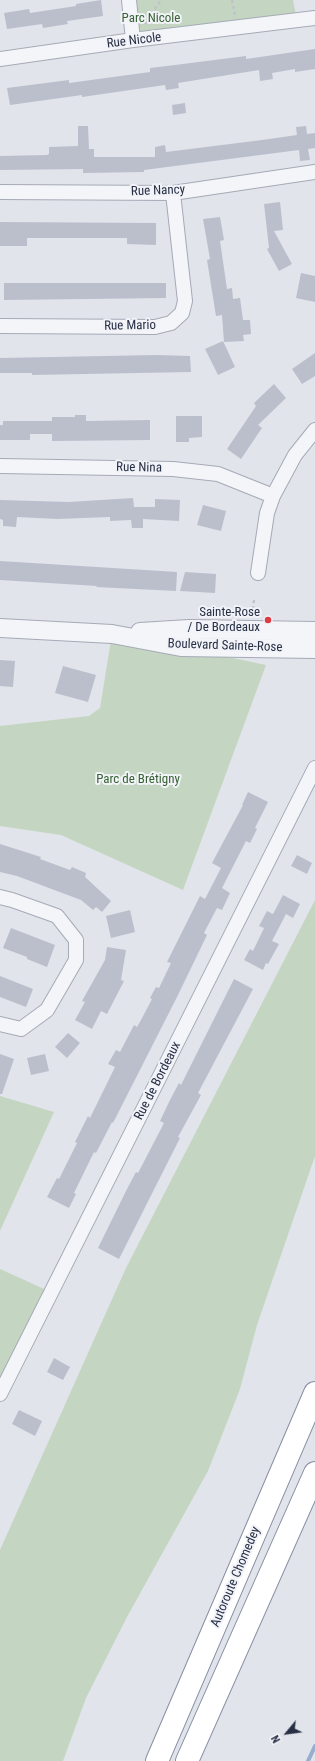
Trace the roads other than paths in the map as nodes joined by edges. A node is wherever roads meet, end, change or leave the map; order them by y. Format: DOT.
graph roads {
  1 [pos="129,0"];
  2 [pos="315,18"];
  3 [pos="133,40"];
  4 [pos="0,59"];
  5 [pos="315,172"];
  6 [pos="0,192"];
  7 [pos="173,193"];
  8 [pos="0,326"];
  9 [pos="315,430"];
  10 [pos="0,466"];
  11 [pos="273,496"];
  12 [pos="258,573"];
  13 [pos="0,628"];
  14 [pos="315,631"];
  15 [pos="112,634"];
  16 [pos="315,649"];
  17 [pos="315,768"];
  18 [pos="0,897"];
  19 [pos="0,1024"];
  20 [pos="315,1393"];
  21 [pos="0,1394"];
  22 [pos="313,1477"];
  23 [pos="157,1761"];
  24 [pos="187,1761"];
  1 -- 3 [label="street"];
  2 -- 3 [label="street, Rue Nicole"];
  3 -- 4 [label="street, Rue Nicole"];
  5 -- 7 [label="street, Rue Nancy"];
  6 -- 7 [label="street, Rue Nancy"];
  7 -- 8 [label="street, Rue Mario"];
  9 -- 11 [label="street"];
  10 -- 11 [label="street, Rue Nina"];
  11 -- 12 [label="street"];
  13 -- 15 [label="street, Boulevard Sainte-Rose"];
  14 -- 15 [label="street, Boulevard Sainte-Rose"];
  15 -- 16 [label="street, Boulevard Sainte-Rose"];
  17 -- 21 [label="street, Rue de Bordeaux"];
  18 -- 19 [label="street"];
  20 -- 23 [label="highway, Autoroute Chomedey"];
  22 -- 24 [label="highway"];
}
